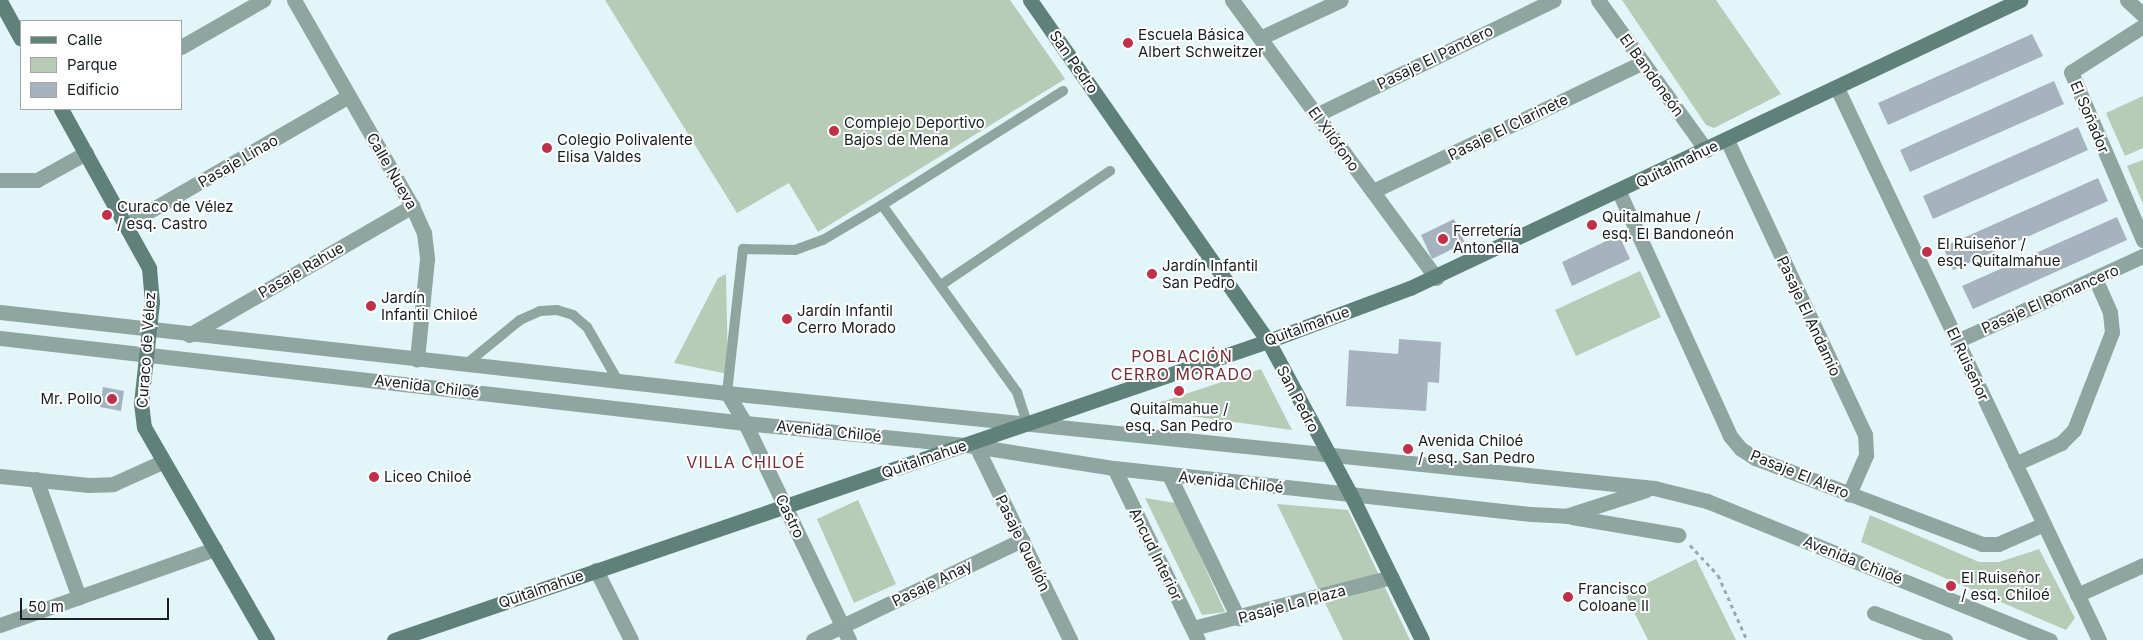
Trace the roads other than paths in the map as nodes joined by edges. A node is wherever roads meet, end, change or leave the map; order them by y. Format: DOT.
graph roads {
  1 [pos="263,0"];
  2 [pos="1030,0"];
  3 [pos="1232,0"];
  4 [pos="1341,0"];
  5 [pos="1554,0"];
  6 [pos="1598,0"];
  7 [pos="2020,0"];
  8 [pos="2127,0"];
  9 [pos="298,1"];
  10 [pos="5,2"];
  11 [pos="2143,15"];
  12 [pos="2143,26"];
  13 [pos="20,37"];
  14 [pos="1260,38"];
  15 [pos="182,46"];
  16 [pos="1643,62"];
  17 [pos="1837,88"];
  18 [pos="1063,91"];
  19 [pos="349,96"];
  20 [pos="66,111"];
  21 [pos="1316,115"];
  22 [pos="1727,140"];
  23 [pos="1706,150"];
  24 [pos="86,153"];
  25 [pos="1110,171"];
  26 [pos="0,180"];
  27 [pos="1373,192"];
  28 [pos="1619,192"];
  29 [pos="882,205"];
  30 [pos="412,206"];
  31 [pos="127,224"];
  32 [pos="2143,240"];
  33 [pos="2143,256"];
  34 [pos="1436,278"];
  35 [pos="2095,278"];
  36 [pos="940,285"];
  37 [pos="0,312"];
  38 [pos="150,330"];
  39 [pos="189,335"];
  40 [pos="0,338"];
  41 [pos="1268,341"];
  42 [pos="1957,341"];
  43 [pos="147,352"];
  44 [pos="417,360"];
  45 [pos="465,365"];
  46 [pos="618,381"];
  47 [pos="728,393"];
  48 [pos="1027,422"];
  49 [pos="746,423"];
  50 [pos="971,445"];
  51 [pos="1327,453"];
  52 [pos="162,462"];
  53 [pos="2016,464"];
  54 [pos="1114,468"];
  55 [pos="1169,475"];
  56 [pos="0,476"];
  57 [pos="36,479"];
  58 [pos="1654,488"];
  59 [pos="1849,494"];
  60 [pos="1351,495"];
  61 [pos="785,505"];
  62 [pos="1566,516"];
  63 [pos="2044,524"];
  64 [pos="1678,535"];
  65 [pos="1022,540"];
  66 [pos="215,549"];
  67 [pos="2143,565"];
  68 [pos="596,570"];
  69 [pos="1392,577"];
  70 [pos="2078,596"];
  71 [pos="79,597"];
  72 [pos="1874,613"];
  73 [pos="1238,618"];
  74 [pos="0,625"];
  75 [pos="843,626"];
  76 [pos="1195,634"];
  77 [pos="267,640"];
  78 [pos="394,640"];
  79 [pos="631,640"];
  80 [pos="813,640"];
  81 [pos="850,640"];
  82 [pos="1070,640"];
  83 [pos="1422,640"];
  84 [pos="1945,640"];
  85 [pos="2050,640"];
  86 [pos="2099,640"];
  1 -- 15 [label="street"];
  2 -- 41 [label="street, San Pedro"];
  3 -- 14 [label="street, El Xilófono"];
  4 -- 14 [label="street"];
  5 -- 21 [label="street, Pasaje El Pandero"];
  6 -- 16 [label="street, El Bandoneón"];
  7 -- 17 [label="street, Quitalmahue"];
  8 -- 11 [label="street"];
  9 -- 19 [label="street, Calle Nueva"];
  10 -- 13 [label="street"];
  12 -- 32 [label="street, El Soñador"];
  14 -- 21 [label="street, El Xilófono"];
  16 -- 23 [label="street, El Bandoneón"];
  16 -- 27 [label="street, Pasaje El Clarinete"];
  17 -- 22 [label="street, Quitalmahue"];
  17 -- 42 [label="street, El Ruiseñor"];
  18 -- 29 [label="lane"];
  19 -- 30 [label="street, Calle Nueva"];
  19 -- 31 [label="street, Pasaje Linao"];
  20 -- 24 [label="street, Curaco de Vélez"];
  21 -- 27 [label="street, El Xilófono"];
  22 -- 23 [label="street, Quitalmahue"];
  22 -- 59 [label="street, Pasaje El Andamio"];
  23 -- 28 [label="street, Quitalmahue"];
  24 -- 26 [label="street"];
  24 -- 31 [label="street, Curaco de Vélez"];
  25 -- 36 [label="lane"];
  27 -- 34 [label="street, El Xilófono"];
  28 -- 34 [label="street, Quitalmahue"];
  28 -- 59 [label="street, Pasaje El Alero"];
  29 -- 36 [label="lane"];
  29 -- 47 [label="lane"];
  30 -- 39 [label="street, Pasaje Rahue"];
  30 -- 44 [label="street, Calle Nueva"];
  31 -- 38 [label="street, Curaco de Vélez"];
  33 -- 35 [label="street, Pasaje El Romancero"];
  34 -- 41 [label="street, Quitalmahue"];
  35 -- 42 [label="street, Pasaje El Romancero"];
  35 -- 53 [label="street"];
  36 -- 48 [label="lane"];
  37 -- 38 [label="street, Avenida Chiloé"];
  38 -- 39 [label="street, Avenida Chiloé"];
  38 -- 43 [label="street, Curaco de Vélez"];
  39 -- 44 [label="street, Avenida Chiloé"];
  40 -- 43 [label="street, Avenida Chiloé"];
  41 -- 48 [label="street, Quitalmahue"];
  41 -- 51 [label="street, San Pedro"];
  42 -- 53 [label="street, El Ruiseñor"];
  43 -- 49 [label="street, Avenida Chiloé"];
  43 -- 52 [label="street, Curaco de Vélez"];
  44 -- 45 [label="street, Avenida Chiloé"];
  45 -- 46 [label="street, Avenida Chiloé"];
  45 -- 46 [label="lane"];
  46 -- 47 [label="street, Avenida Chiloé"];
  47 -- 48 [label="street, Avenida Chiloé"];
  47 -- 49 [label="street, Castro"];
  48 -- 50 [label="street, Quitalmahue"];
  48 -- 51 [label="street, Avenida Chiloé"];
  49 -- 50 [label="street, Avenida Chiloé"];
  49 -- 61 [label="street, Castro"];
  50 -- 54 [label="street, Avenida Chiloé"];
  50 -- 61 [label="street, Quitalmahue"];
  50 -- 65 [label="street, Pasaje Quellón"];
  51 -- 58 [label="street, Avenida Chiloé"];
  51 -- 60 [label="street, San Pedro"];
  52 -- 57 [label="street"];
  52 -- 66 [label="street, Curaco de Vélez"];
  53 -- 63 [label="street, El Ruiseñor"];
  54 -- 55 [label="street, Avenida Chiloé"];
  54 -- 76 [label="street, Ancud Interior"];
  55 -- 60 [label="street, Avenida Chiloé"];
  55 -- 73 [label="street"];
  56 -- 57 [label="street"];
  57 -- 71 [label="street"];
  58 -- 62 [label="street, Avenida Chiloé"];
  58 -- 85 [label="street, Avenida Chiloé"];
  59 -- 63 [label="street, Pasaje El Alero"];
  60 -- 62 [label="street, Avenida Chiloé"];
  60 -- 69 [label="street, San Pedro"];
  61 -- 68 [label="street, Quitalmahue"];
  61 -- 75 [label="street, Castro"];
  62 -- 64 [label="street"];
  63 -- 70 [label="street, El Ruiseñor"];
  65 -- 75 [label="street, Pasaje Anay"];
  65 -- 82 [label="street, Pasaje Quellón"];
  66 -- 71 [label="street"];
  66 -- 77 [label="street, Curaco de Vélez"];
  67 -- 70 [label="street"];
  68 -- 78 [label="street, Quitalmahue"];
  68 -- 79 [label="street"];
  69 -- 73 [label="street, Pasaje La Plaza"];
  69 -- 83 [label="street, San Pedro"];
  70 -- 86 [label="street, El Ruiseñor"];
  71 -- 74 [label="street"];
  72 -- 84 [label="street"];
  73 -- 76 [label="street, Pasaje La Plaza"];
  75 -- 80 [label="street, Pasaje Anay"];
  75 -- 81 [label="street, Castro"];
}
